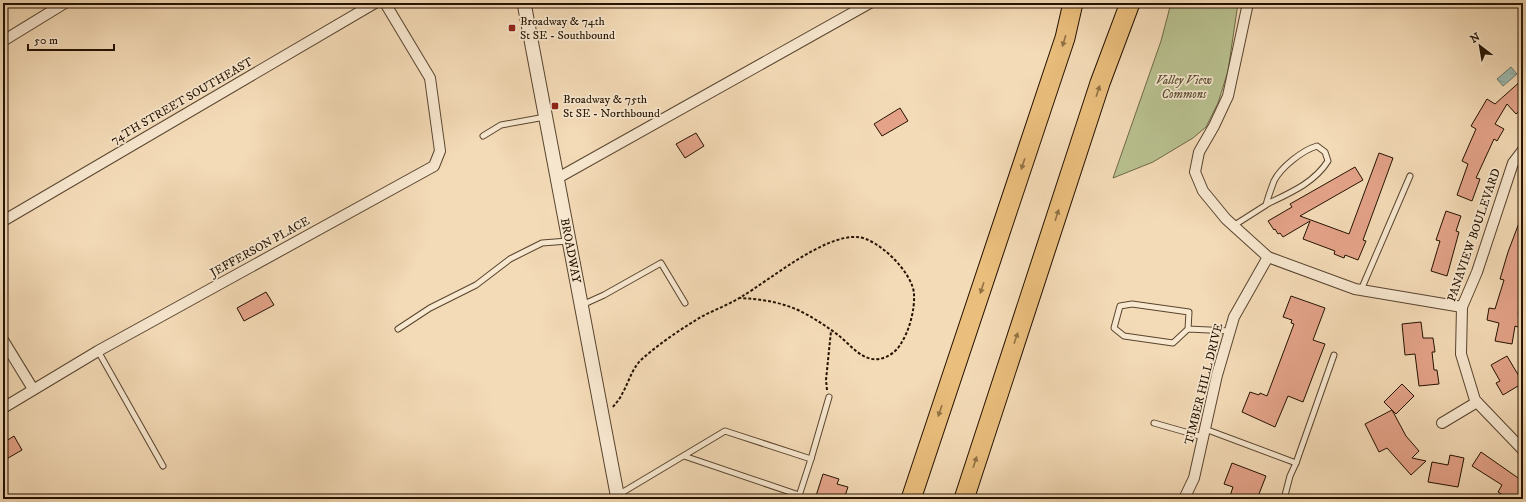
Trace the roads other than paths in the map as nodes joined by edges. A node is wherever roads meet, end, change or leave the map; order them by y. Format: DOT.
graph roads {
  1 [pos="65,3"];
  2 [pos="375,3"];
  3 [pos="385,3"];
  4 [pos="524,3"];
  5 [pos="870,3"];
  6 [pos="1073,3"];
  7 [pos="1130,3"];
  8 [pos="1248,3"];
  9 [pos="3,41"];
  10 [pos="545,117"];
  11 [pos="483,136"];
  12 [pos="1523,150"];
  13 [pos="1410,176"];
  14 [pos="556,179"];
  15 [pos="1266,205"];
  16 [pos="3,221"];
  17 [pos="1233,226"];
  18 [pos="568,241"];
  19 [pos="1268,258"];
  20 [pos="1361,290"];
  21 [pos="685,303"];
  22 [pos="581,305"];
  23 [pos="1462,307"];
  24 [pos="398,329"];
  25 [pos="1188,329"];
  26 [pos="1230,331"];
  27 [pos="3,340"];
  28 [pos="98,352"];
  29 [pos="1334,355"];
  30 [pos="33,389"];
  31 [pos="828,397"];
  32 [pos="1477,402"];
  33 [pos="3,408"];
  34 [pos="1154,423"];
  35 [pos="1442,423"];
  36 [pos="1204,433"];
  37 [pos="1523,450"];
  38 [pos="684,456"];
  39 [pos="811,459"];
  40 [pos="1296,463"];
  41 [pos="163,466"];
  42 [pos="618,497"];
  43 [pos="799,497"];
  44 [pos="911,499"];
  45 [pos="964,499"];
  46 [pos="1184,499"];
  47 [pos="1284,499"];
  1 -- 9 [label="street"];
  2 -- 16 [label="street, 74TH STREET SOUTHEAST"];
  3 -- 28 [label="street, JEFFERSON PLACE"];
  4 -- 10 [label="street, BROADWAY"];
  5 -- 14 [label="street"];
  6 -- 44 [label="highway, one-way"];
  45 -- 7 [label="highway, one-way"];
  8 -- 17 [label="street"];
  10 -- 11 [label="lane"];
  10 -- 14 [label="street, BROADWAY"];
  12 -- 23 [label="street, PANAVIEW BOULEVARD"];
  13 -- 20 [label="lane"];
  14 -- 18 [label="street, BROADWAY"];
  15 -- 15 [label="lane"];
  15 -- 17 [label="lane"];
  17 -- 19 [label="street"];
  18 -- 22 [label="street, BROADWAY"];
  18 -- 24 [label="lane"];
  19 -- 20 [label="street"];
  19 -- 26 [label="street, TIMBER HILL DRIVE"];
  20 -- 23 [label="street"];
  21 -- 22 [label="lane"];
  22 -- 42 [label="street, BROADWAY"];
  23 -- 32 [label="street, PANAVIEW BOULEVARD"];
  25 -- 25 [label="lane"];
  25 -- 26 [label="lane"];
  26 -- 36 [label="street, TIMBER HILL DRIVE"];
  27 -- 30 [label="street"];
  28 -- 30 [label="street, JEFFERSON PLACE"];
  28 -- 41 [label="lane"];
  29 -- 40 [label="lane"];
  30 -- 33 [label="street, JEFFERSON PLACE"];
  31 -- 39 [label="lane"];
  32 -- 35 [label="street"];
  32 -- 37 [label="street, PANAVIEW BOULEVARD"];
  34 -- 36 [label="lane"];
  36 -- 40 [label="lane"];
  36 -- 46 [label="street, TIMBER HILL DRIVE"];
  38 -- 39 [label="lane"];
  38 -- 42 [label="lane"];
  38 -- 43 [label="lane"];
  39 -- 43 [label="lane"];
  40 -- 47 [label="lane"];
}
